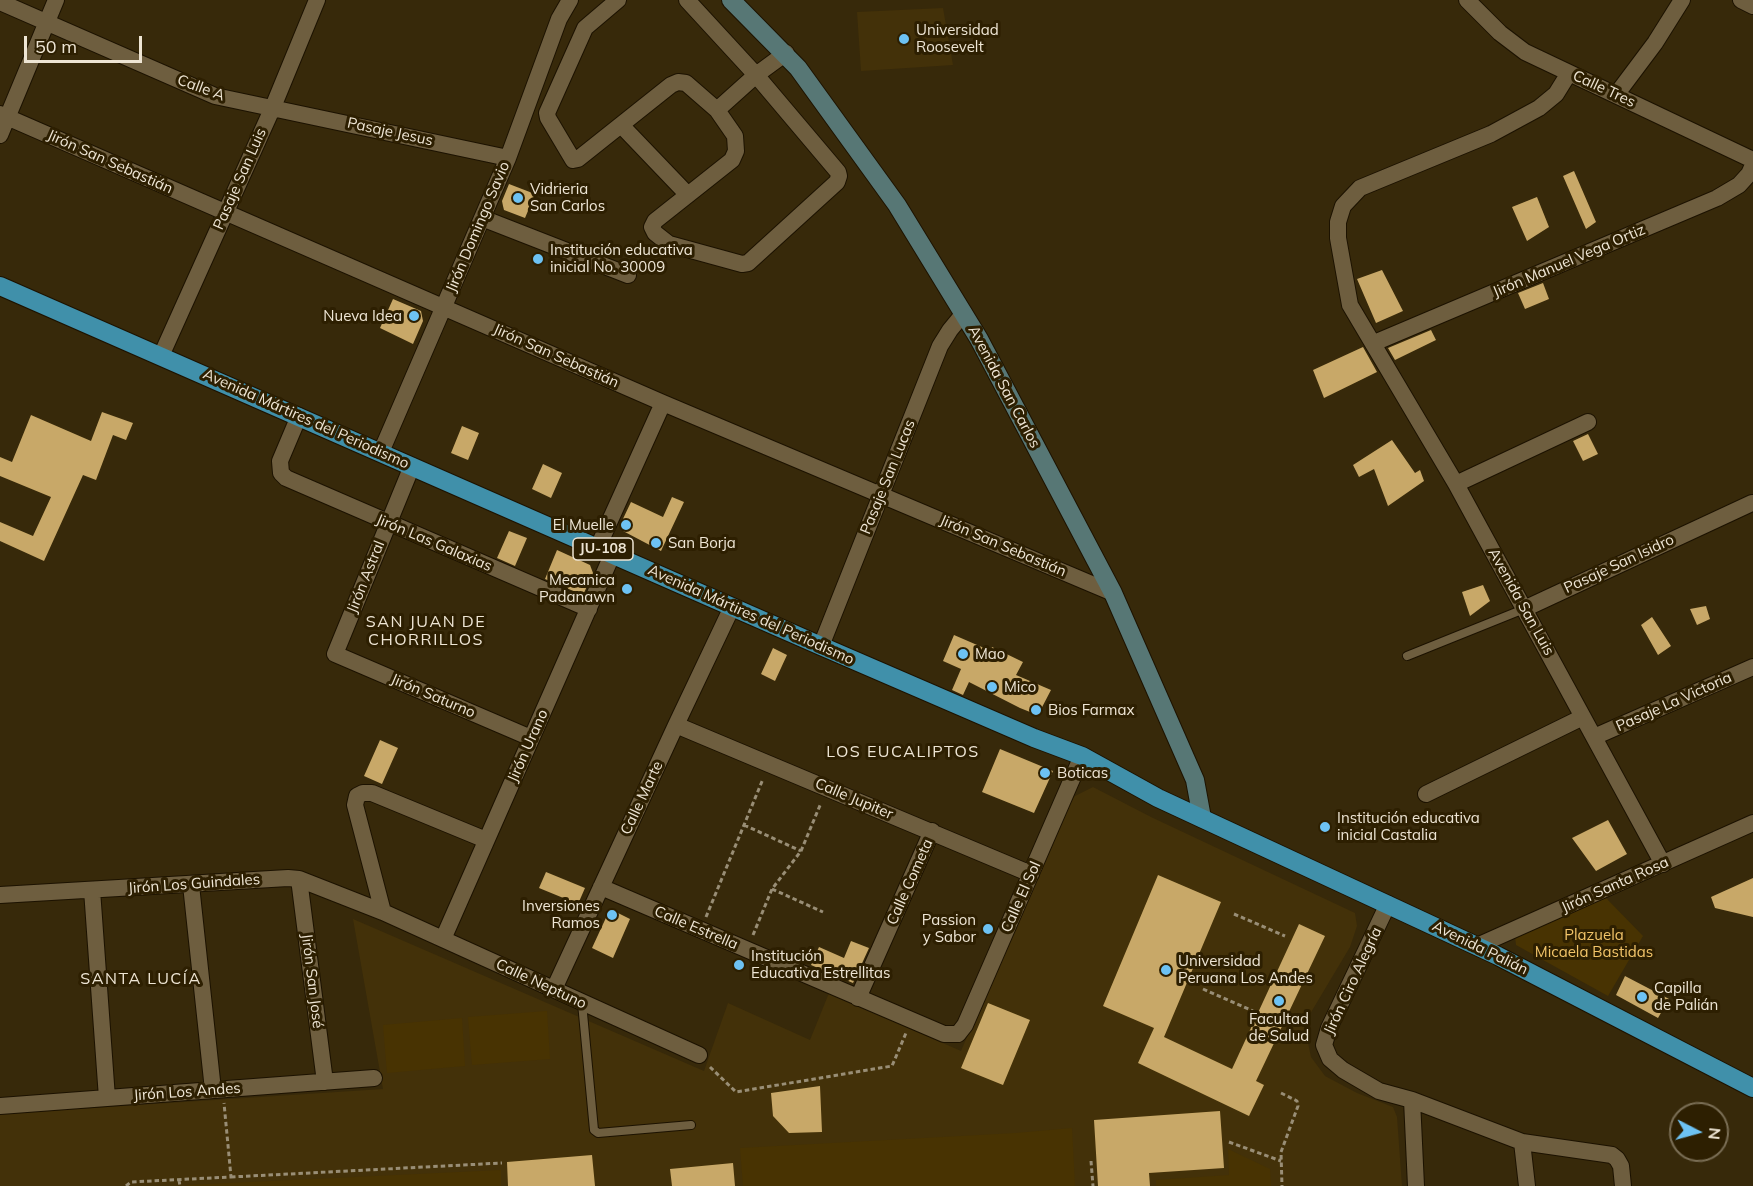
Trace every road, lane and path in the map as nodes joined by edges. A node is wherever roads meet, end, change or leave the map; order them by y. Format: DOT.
graph roads {
  1 [pos="56,0"];
  2 [pos="316,0"];
  3 [pos="570,0"];
  4 [pos="618,0"];
  5 [pos="687,0"];
  6 [pos="731,0"];
  7 [pos="1467,0"];
  8 [pos="1682,0"];
  9 [pos="1741,0"];
  10 [pos="0,2"];
  11 [pos="1753,6"];
  12 [pos="47,23"];
  13 [pos="786,54"];
  14 [pos="1569,73"];
  15 [pos="756,75"];
  16 [pos="1616,95"];
  17 [pos="273,107"];
  18 [pos="717,110"];
  19 [pos="4,115"];
  20 [pos="621,125"];
  21 [pos="0,135"];
  22 [pos="508,158"];
  23 [pos="1753,160"];
  24 [pos="1753,165"];
  25 [pos="688,195"];
  26 [pos="225,212"];
  27 [pos="482,218"];
  28 [pos="628,275"];
  29 [pos="0,286"];
  30 [pos="443,307"];
  31 [pos="964,314"];
  32 [pos="1374,343"];
  33 [pos="161,356"];
  34 [pos="663,403"];
  35 [pos="299,416"];
  36 [pos="1588,423"];
  37 [pos="381,452"];
  38 [pos="412,466"];
  39 [pos="1456,484"];
  40 [pos="881,495"];
  41 [pos="1752,503"];
  42 [pos="388,523"];
  43 [pos="605,550"];
  44 [pos="1113,593"];
  45 [pos="732,607"];
  46 [pos="589,609"];
  47 [pos="1524,609"];
  48 [pos="821,646"];
  49 [pos="335,654"];
  50 [pos="1407,656"];
  51 [pos="1753,667"];
  52 [pos="1583,717"];
  53 [pos="676,725"];
  54 [pos="1594,737"];
  55 [pos="531,738"];
  56 [pos="1082,756"];
  57 [pos="770,764"];
  58 [pos="827,788"];
  59 [pos="1426,795"];
  60 [pos="1202,818"];
  61 [pos="1753,823"];
  62 [pos="744,825"];
  63 [pos="932,831"];
  64 [pos="486,840"];
  65 [pos="801,851"];
  66 [pos="1663,864"];
  67 [pos="1032,874"];
  68 [pos="299,879"];
  69 [pos="191,885"];
  70 [pos="601,887"];
  71 [pos="772,889"];
  72 [pos="92,890"];
  73 [pos="0,895"];
  74 [pos="1388,904"];
  75 [pos="383,912"];
  76 [pos="823,912"];
  77 [pos="1234,914"];
  78 [pos="701,930"];
  79 [pos="1285,936"];
  80 [pos="442,939"];
  81 [pos="1477,946"];
  82 [pos="747,950"];
  83 [pos="554,989"];
  84 [pos="1203,989"];
  85 [pos="858,998"];
  86 [pos="582,1003"];
  87 [pos="1253,1011"];
  88 [pos="911,1020"];
  89 [pos="958,1034"];
  90 [pos="699,1055"];
  91 [pos="374,1078"];
  92 [pos="325,1082"];
  93 [pos="1753,1088"];
  94 [pos="218,1090"];
  95 [pos="1281,1093"];
  96 [pos="107,1098"];
  97 [pos="1412,1100"];
  98 [pos="0,1106"];
  99 [pos="691,1125"];
  100 [pos="1229,1142"];
  101 [pos="1522,1142"];
  102 [pos="1091,1161"];
  103 [pos="1281,1161"];
  104 [pos="502,1164"];
  105 [pos="231,1177"];
  106 [pos="179,1180"];
  107 [pos="126,1186"];
  108 [pos="180,1186"];
  109 [pos="1093,1186"];
  110 [pos="1282,1186"];
  111 [pos="1416,1186"];
  112 [pos="1527,1186"];
  113 [pos="1623,1186"];
  1 -- 12 [label="street"];
  2 -- 17 [label="street, Pasaje San Luis"];
  3 -- 22 [label="street, Jirón Domingo Savio"];
  4 -- 20 [label="street"];
  5 -- 15 [label="street"];
  6 -- 13 [label="main road, Avenida San Carlos"];
  7 -- 14 [label="street, Calle Tres"];
  8 -- 16 [label="street"];
  9 -- 11 [label="street"];
  10 -- 12 [label="street, Calle A"];
  12 -- 17 [label="street, Calle A"];
  12 -- 19 [label="street"];
  13 -- 15 [label="street"];
  13 -- 31 [label="main road, Avenida San Carlos"];
  14 -- 16 [label="street, Calle Tres"];
  14 -- 32 [label="street, Avenida San Luis"];
  15 -- 18 [label="street"];
  15 -- 25 [label="street"];
  16 -- 23 [label="street, Calle Tres"];
  17 -- 22 [label="street, Pasaje Jesus"];
  17 -- 26 [label="street, Pasaje San Luis"];
  18 -- 20 [label="street"];
  18 -- 25 [label="street"];
  19 -- 21 [label="street"];
  19 -- 26 [label="street, Jirón San Sebastián"];
  20 -- 25 [label="street"];
  22 -- 27 [label="street, Jirón Domingo Savio"];
  24 -- 32 [label="street, Jirón Manuel Vega Ortiz"];
  26 -- 30 [label="street, Jirón San Sebastián"];
  26 -- 33 [label="street, Pasaje San Luis"];
  27 -- 28 [label="street"];
  27 -- 30 [label="street, Jirón Domingo Savio"];
  29 -- 33 [label="main road, Avenida Mártires del Periodismo / JU-108"];
  30 -- 34 [label="street, Jirón San Sebastián"];
  30 -- 37 [label="street, Jirón Domingo Savio"];
  31 -- 40 [label="street, Pasaje San Lucas"];
  31 -- 44 [label="main road, Avenida San Carlos"];
  32 -- 39 [label="street, Avenida San Luis"];
  33 -- 35 [label="main road, Avenida Mártires del Periodismo / JU-108"];
  34 -- 40 [label="street, Jirón San Sebastián"];
  34 -- 43 [label="street, Jirón Urano"];
  35 -- 37 [label="main road, Avenida Mártires del Periodismo / JU-108"];
  35 -- 42 [label="street, Jirón Las Galaxias"];
  36 -- 39 [label="street"];
  37 -- 38 [label="main road, Avenida Mártires del Periodismo / JU-108"];
  38 -- 42 [label="street, Jirón Astral"];
  38 -- 43 [label="main road, Avenida Mártires del Periodismo / JU-108"];
  39 -- 47 [label="street, Avenida San Luis"];
  40 -- 44 [label="street, Jirón San Sebastián"];
  40 -- 48 [label="street, Pasaje San Lucas"];
  41 -- 47 [label="street, Pasaje San Isidro"];
  42 -- 46 [label="street, Jirón Las Galaxias"];
  42 -- 49 [label="street, Jirón Astral"];
  43 -- 45 [label="main road, Avenida Mártires del Periodismo / JU-108"];
  43 -- 46 [label="street, Jirón Urano"];
  44 -- 60 [label="main road, Avenida San Carlos"];
  45 -- 48 [label="main road, Avenida Mártires del Periodismo / JU-108"];
  45 -- 53 [label="street, Calle Marte"];
  46 -- 55 [label="street, Jirón Urano"];
  47 -- 50 [label="lane"];
  47 -- 52 [label="street, Avenida San Luis"];
  48 -- 56 [label="main road, Avenida Mártires del Periodismo / JU-108"];
  49 -- 55 [label="street, Jirón Saturno"];
  51 -- 54 [label="street, Pasaje La Victoria"];
  52 -- 54 [label="street, Avenida San Luis"];
  52 -- 59 [label="street"];
  53 -- 57 [label="street, Calle Jupiter"];
  53 -- 70 [label="street, Calle Marte"];
  54 -- 66 [label="street, Avenida San Luis"];
  55 -- 64 [label="street, Jirón Urano"];
  56 -- 60 [label="main road, Avenida Mártires del Periodismo / JU-108"];
  56 -- 67 [label="street, Calle El Sol"];
  57 -- 58 [label="street, Calle Jupiter"];
  57 -- 62 [label="path"];
  58 -- 63 [label="street, Calle Jupiter"];
  58 -- 65 [label="path"];
  60 -- 74 [label="main road, Avenida Palián"];
  61 -- 66 [label="street, Jirón Santa Rosa"];
  62 -- 65 [label="path"];
  62 -- 78 [label="path"];
  63 -- 67 [label="street, Calle Jupiter"];
  63 -- 85 [label="street, Calle Cometa"];
  64 -- 75 [label="street"];
  64 -- 80 [label="street, Jirón Urano"];
  65 -- 71 [label="path"];
  66 -- 81 [label="street, Jirón Santa Rosa"];
  67 -- 89 [label="street, Calle El Sol"];
  68 -- 69 [label="street, Jirón Los Guindales"];
  68 -- 75 [label="street, Jirón Los Guindales"];
  68 -- 92 [label="street, Jirón San José"];
  69 -- 72 [label="street, Jirón Los Guindales"];
  69 -- 94 [label="street"];
  70 -- 78 [label="street, Calle Estrella"];
  70 -- 83 [label="street, Calle Marte"];
  71 -- 76 [label="path"];
  71 -- 82 [label="path"];
  72 -- 73 [label="street, Jirón Los Guindales"];
  72 -- 96 [label="street"];
  74 -- 81 [label="main road, Avenida Palián"];
  74 -- 97 [label="street, Jirón Ciro Alegría"];
  75 -- 80 [label="street, Calle Neptuno"];
  77 -- 79 [label="path"];
  78 -- 82 [label="street, Calle Estrella"];
  80 -- 83 [label="street, Calle Neptuno"];
  81 -- 93 [label="main road, Avenida Palián"];
  82 -- 85 [label="street, Calle Estrella"];
  83 -- 86 [label="street, Calle Neptuno"];
  84 -- 87 [label="path"];
  85 -- 88 [label="street, Calle Estrella"];
  86 -- 90 [label="street, Calle Neptuno"];
  86 -- 99 [label="lane"];
  88 -- 89 [label="street, Calle Estrella"];
  88 -- 90 [label="path"];
  91 -- 92 [label="street, Jirón Los Andes"];
  92 -- 94 [label="street, Jirón Los Andes"];
  94 -- 96 [label="street, Jirón Los Andes"];
  94 -- 105 [label="path"];
  95 -- 103 [label="path"];
  96 -- 98 [label="street, Jirón Los Andes"];
  97 -- 101 [label="street"];
  97 -- 111 [label="street"];
  100 -- 103 [label="path"];
  101 -- 112 [label="street"];
  101 -- 113 [label="street"];
  102 -- 109 [label="path"];
  103 -- 110 [label="path"];
  104 -- 105 [label="path"];
  105 -- 106 [label="path"];
  106 -- 107 [label="path"];
  106 -- 108 [label="path"];
}
